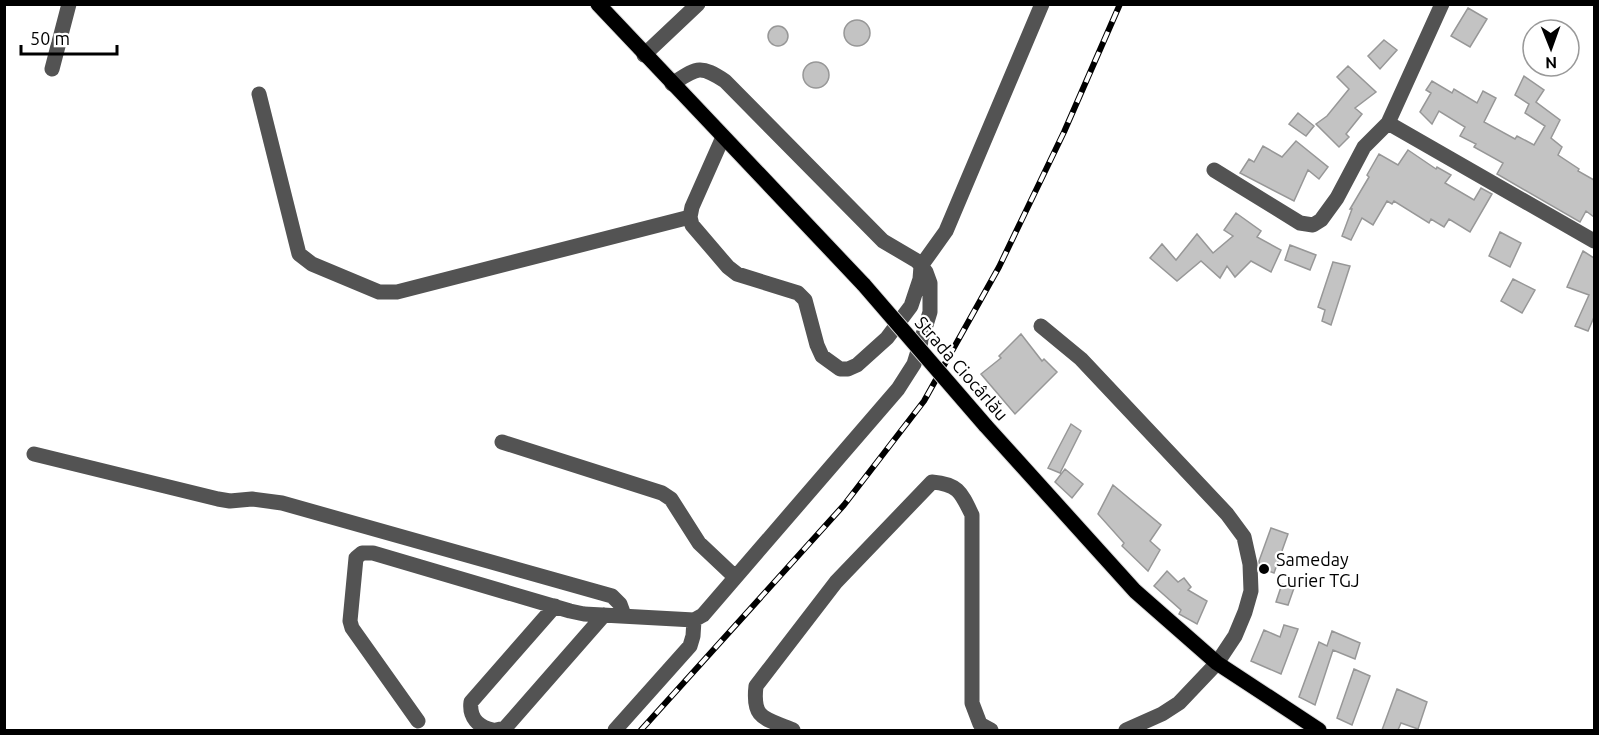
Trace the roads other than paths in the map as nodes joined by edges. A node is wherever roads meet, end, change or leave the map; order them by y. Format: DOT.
graph roads {
  1 [pos="69,4"];
  2 [pos="598,4"];
  3 [pos="699,4"];
  4 [pos="1042,4"];
  5 [pos="1442,4"];
  6 [pos="644,55"];
  7 [pos="52,69"];
  8 [pos="672,84"];
  9 [pos="259,94"];
  10 [pos="1388,123"];
  11 [pos="723,137"];
  12 [pos="1214,171"];
  13 [pos="690,217"];
  14 [pos="1594,241"];
  15 [pos="921,266"];
  16 [pos="1041,326"];
  17 [pos="502,442"];
  18 [pos="34,454"];
  19 [pos="735,577"];
  20 [pos="555,606"];
  21 [pos="604,615"];
  22 [pos="624,615"];
  23 [pos="694,620"];
  24 [pos="1217,663"];
  25 [pos="418,721"];
  26 [pos="494,730"];
  27 [pos="615,730"];
  28 [pos="793,730"];
  29 [pos="991,730"];
  30 [pos="1126,730"];
  31 [pos="1319,730"];
  1 -- 7 [label="street"];
  2 -- 6 [label="main road, Strada Ciocârlău"];
  3 -- 6 [label="street"];
  4 -- 15 [label="street"];
  5 -- 10 [label="street"];
  6 -- 8 [label="main road, Strada Ciocârlău"];
  8 -- 11 [label="main road, Strada Ciocârlău"];
  8 -- 15 [label="street"];
  9 -- 13 [label="street"];
  10 -- 12 [label="street"];
  10 -- 14 [label="street"];
  11 -- 13 [label="street"];
  11 -- 24 [label="main road, Strada Ciocârlău, bridge"];
  13 -- 15 [label="street"];
  15 -- 19 [label="street"];
  16 -- 24 [label="street"];
  17 -- 19 [label="street"];
  18 -- 22 [label="street"];
  19 -- 23 [label="street"];
  20 -- 21 [label="street"];
  20 -- 25 [label="street"];
  20 -- 26 [label="street"];
  21 -- 22 [label="street"];
  21 -- 26 [label="street"];
  22 -- 23 [label="street"];
  23 -- 27 [label="street"];
  24 -- 30 [label="street"];
  24 -- 31 [label="main road, Strada Ciocârlău"];
  28 -- 29 [label="street"];
}
